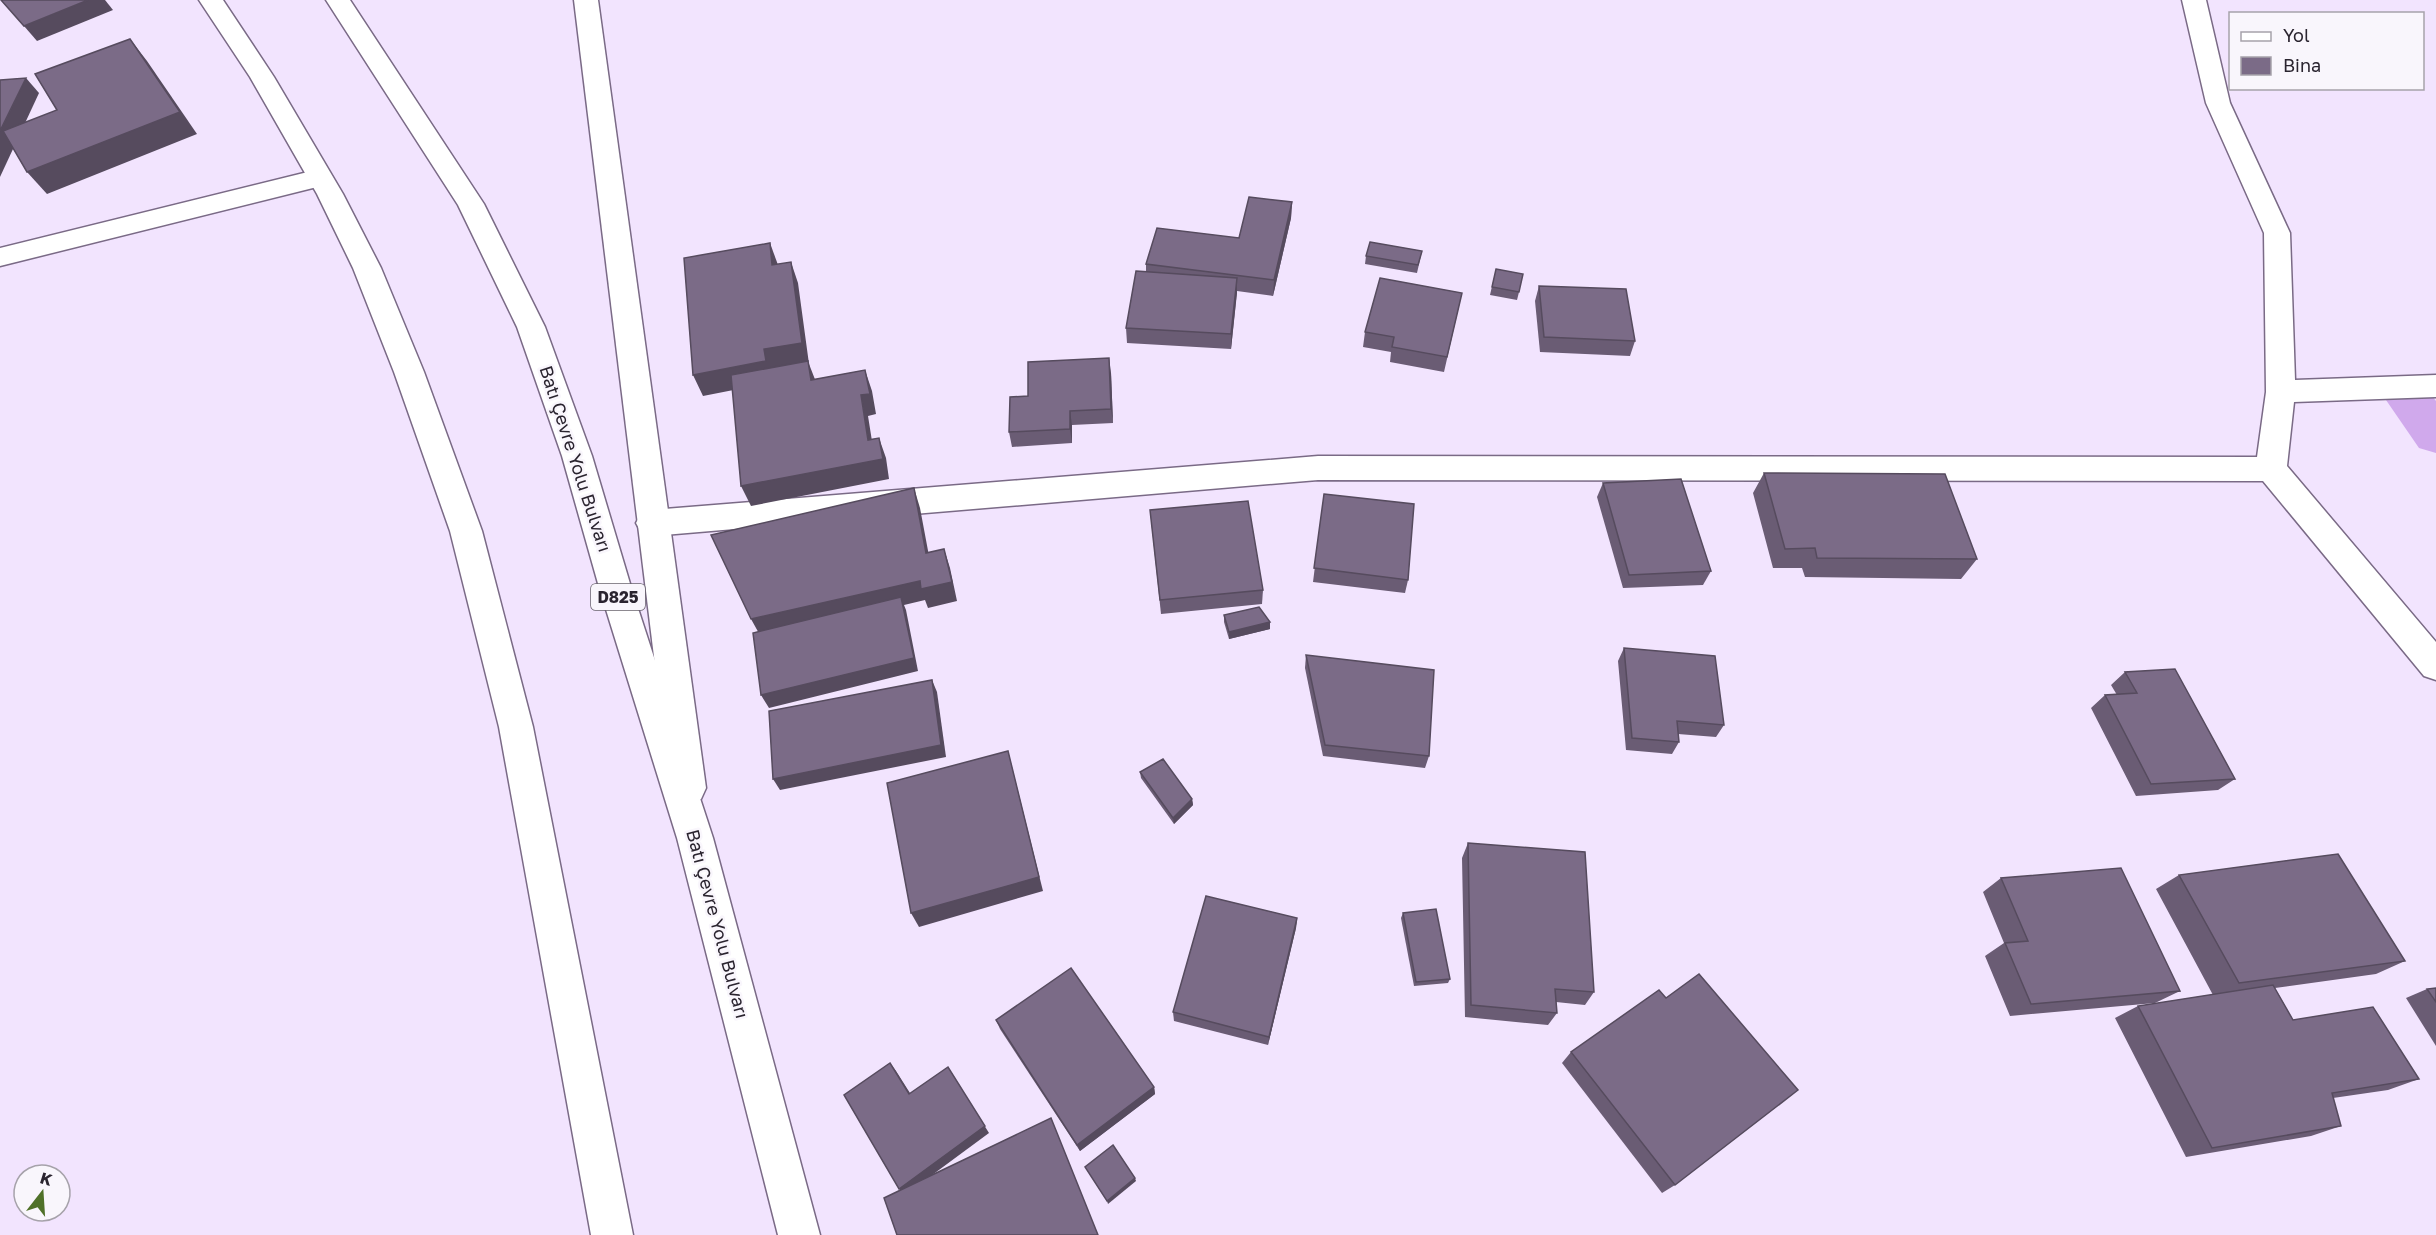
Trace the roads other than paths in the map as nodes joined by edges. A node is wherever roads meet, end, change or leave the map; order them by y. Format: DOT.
graph roads {
  1 [pos="211,0"];
  2 [pos="338,0"];
  3 [pos="586,0"];
  4 [pos="2194,0"];
  5 [pos="320,178"];
  6 [pos="0,257"];
  7 [pos="2436,386"];
  8 [pos="2281,392"];
  9 [pos="2271,469"];
  10 [pos="652,523"];
  11 [pos="2436,666"];
  12 [pos="695,838"];
  13 [pos="612,1235"];
  14 [pos="799,1235"];
  1 -- 5 [label="main road"];
  2 -- 12 [label="main road, Batı Çevre Yolu Bulvarı / D825"];
  3 -- 10 [label="main road"];
  4 -- 8 [label="main road"];
  5 -- 6 [label="main road"];
  5 -- 13 [label="main road"];
  7 -- 8 [label="main road"];
  8 -- 9 [label="main road"];
  9 -- 10 [label="main road"];
  9 -- 11 [label="main road"];
  10 -- 12 [label="main road"];
  12 -- 14 [label="main road, Batı Çevre Yolu Bulvarı / D825"];
}
